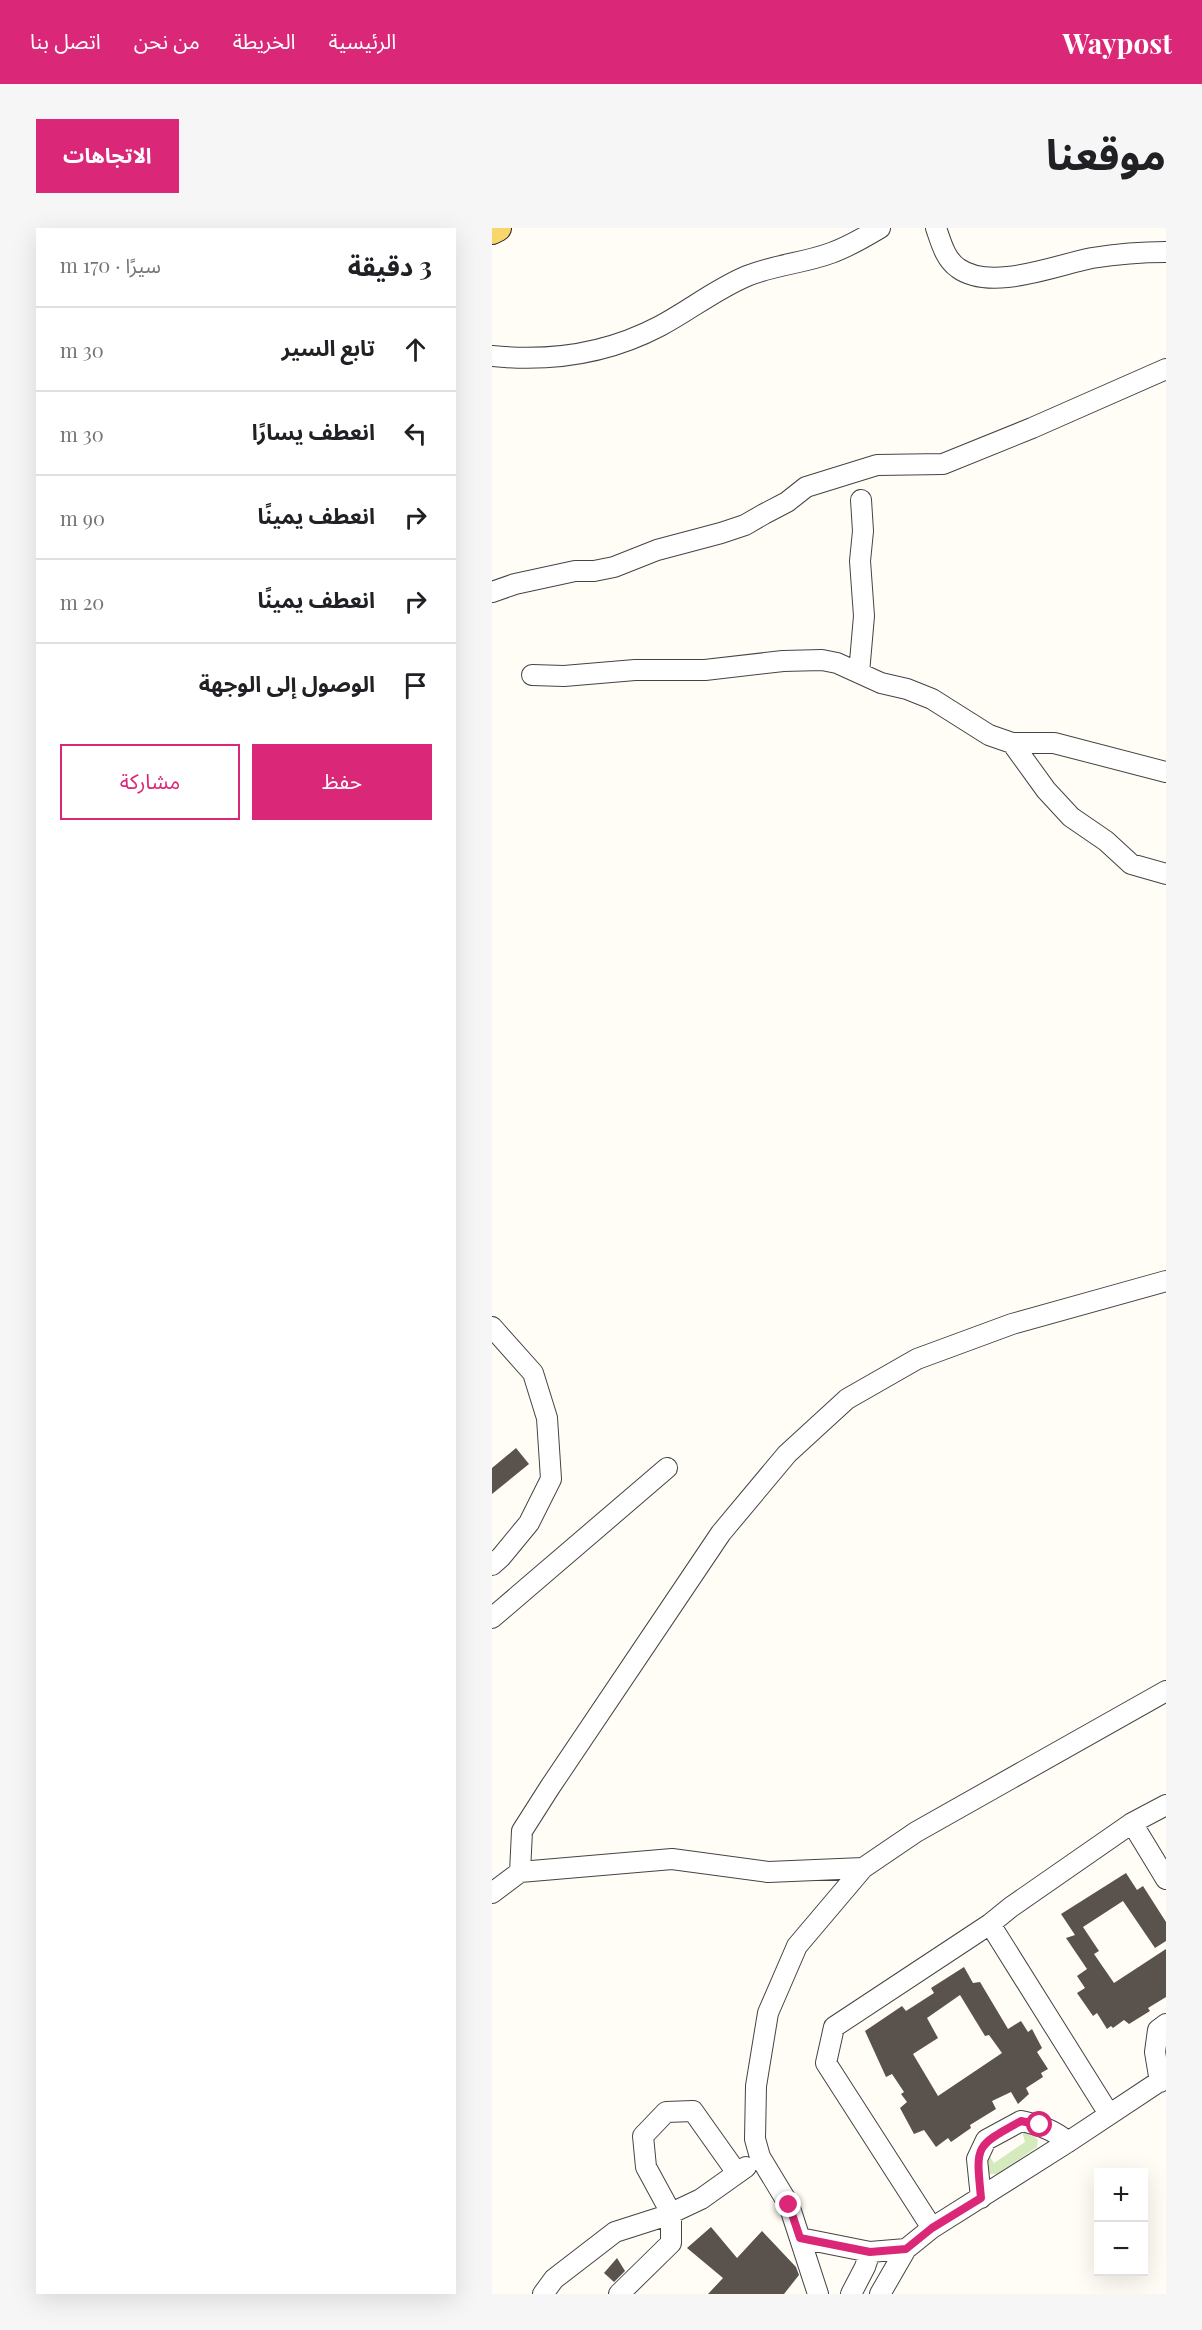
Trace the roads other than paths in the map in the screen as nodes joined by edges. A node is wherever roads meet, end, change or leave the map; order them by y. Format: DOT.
graph roads {
  1 [pos="498,228"];
  2 [pos="880,228"];
  3 [pos="936,228"];
  4 [pos="492,231"];
  5 [pos="1166,252"];
  6 [pos="492,356"];
  7 [pos="1166,369"];
  8 [pos="861,500"];
  9 [pos="492,592"];
  10 [pos="858,673"];
  11 [pos="532,675"];
  12 [pos="1012,743"];
  13 [pos="1166,772"];
  14 [pos="1166,874"];
  15 [pos="1166,1281"];
  16 [pos="492,1328"];
  17 [pos="667,1468"];
  18 [pos="492,1564"];
  19 [pos="492,1618"];
  20 [pos="1166,1691"];
  21 [pos="1166,1805"];
  22 [pos="1132,1822"];
  23 [pos="863,1868"];
  24 [pos="520,1872"];
  25 [pos="1166,1879"];
  26 [pos="492,1893"];
  27 [pos="990,1924"];
  28 [pos="1166,2024"];
  29 [pos="1163,2080"];
  30 [pos="1109,2114"];
  31 [pos="1068,2142"];
  32 [pos="760,2157"];
  33 [pos="737,2173"];
  34 [pos="981,2198"];
  35 [pos="671,2213"];
  36 [pos="932,2228"];
  37 [pos="800,2238"];
  38 [pos="906,2249"];
  39 [pos="870,2252"];
  40 [pos="815,2293"];
  41 [pos="543,2294"];
  42 [pos="619,2294"];
  43 [pos="851,2294"];
  44 [pos="880,2294"];
  1 -- 4 [label="main road"];
  2 -- 6 [label="street"];
  3 -- 5 [label="street"];
  7 -- 9 [label="street"];
  8 -- 10 [label="street"];
  10 -- 11 [label="street"];
  10 -- 12 [label="street"];
  12 -- 13 [label="street"];
  12 -- 14 [label="street"];
  15 -- 24 [label="street"];
  16 -- 18 [label="street"];
  17 -- 19 [label="street"];
  20 -- 23 [label="street"];
  21 -- 22 [label="street"];
  22 -- 25 [label="street"];
  22 -- 27 [label="street"];
  23 -- 24 [label="street"];
  23 -- 32 [label="street"];
  24 -- 26 [label="street"];
  27 -- 30 [label="street"];
  27 -- 36 [label="street"];
  28 -- 29 [label="street"];
  29 -- 30 [label="street"];
  30 -- 31 [label="street"];
  31 -- 34 [label="street"];
  31 -- 34 [label="street"];
  32 -- 33 [label="street"];
  32 -- 37 [label="street"];
  33 -- 35 [label="street"];
  33 -- 35 [label="street"];
  34 -- 36 [label="street"];
  35 -- 41 [label="street"];
  35 -- 42 [label="street"];
  36 -- 38 [label="street"];
  37 -- 39 [label="street"];
  37 -- 40 [label="street"];
  38 -- 39 [label="street"];
  38 -- 44 [label="street"];
  39 -- 43 [label="street"];
}
